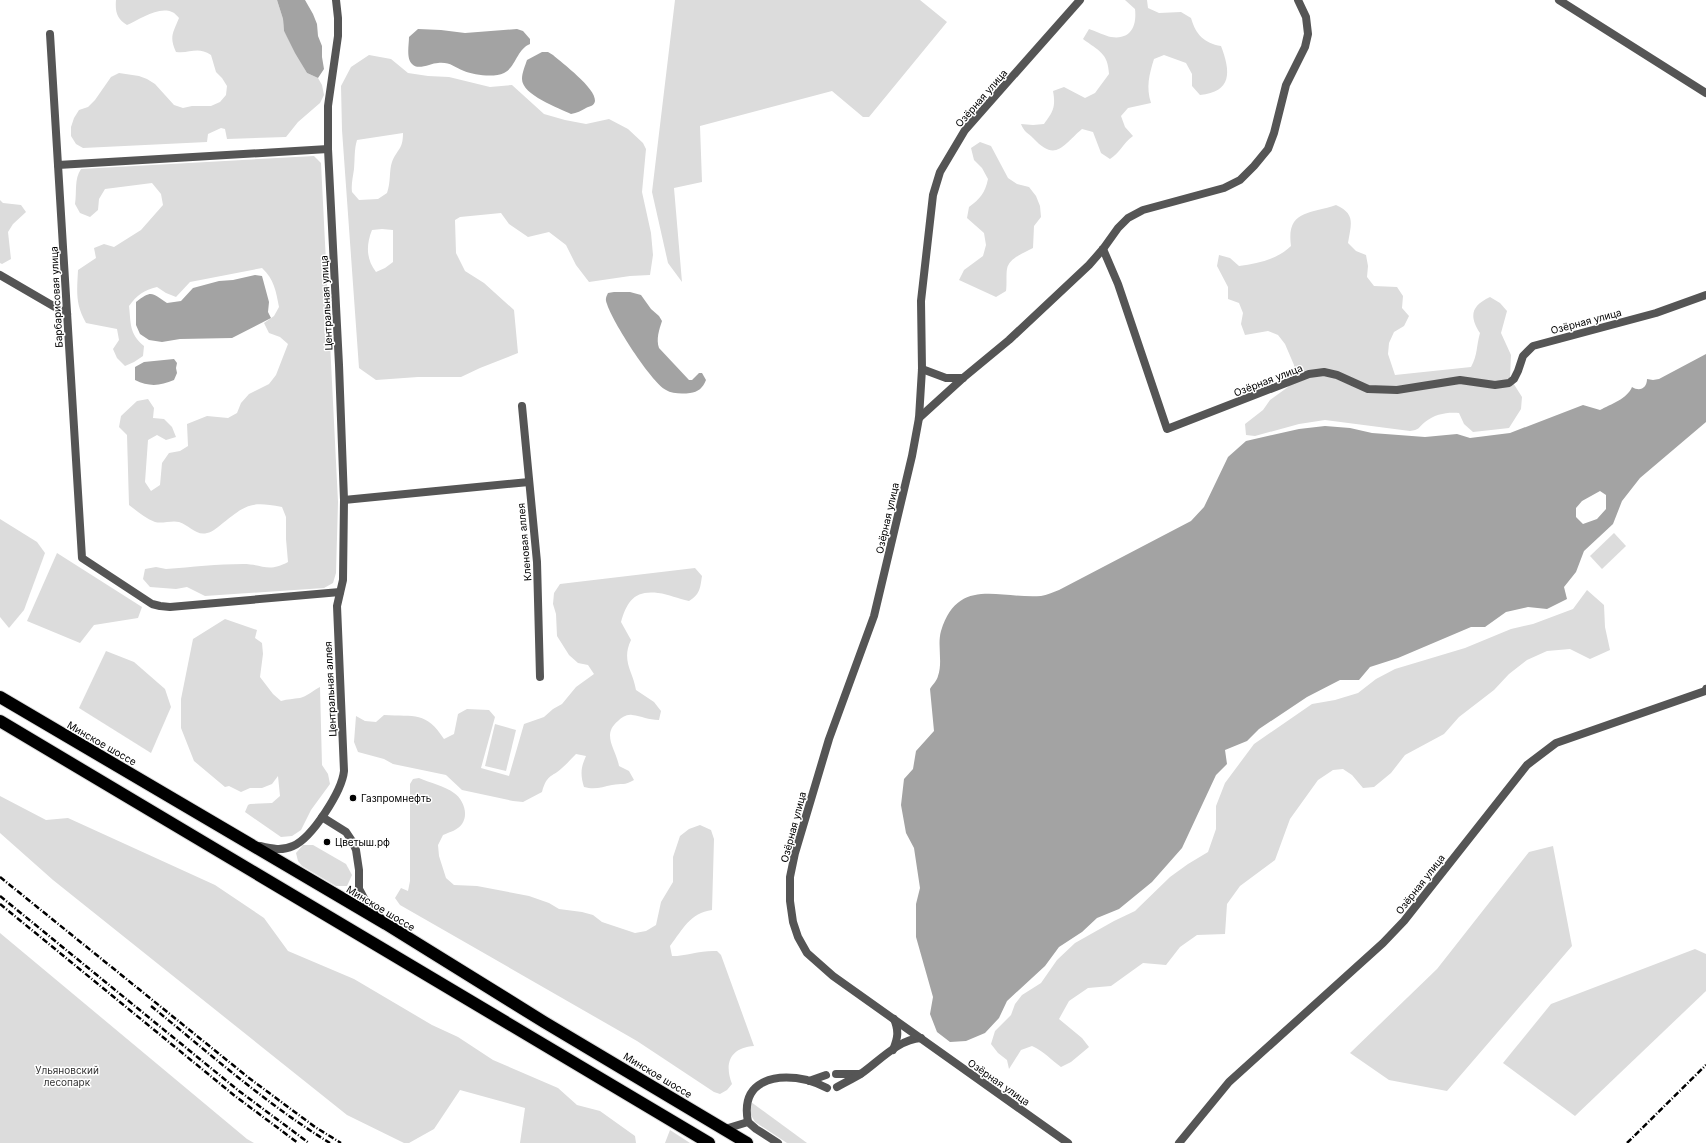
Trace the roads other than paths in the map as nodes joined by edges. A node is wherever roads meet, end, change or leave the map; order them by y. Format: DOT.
graph roads {
  1 [pos="336,0"];
  2 [pos="1080,0"];
  3 [pos="1298,0"];
  4 [pos="1559,0"];
  5 [pos="50,34"];
  6 [pos="1706,93"];
  7 [pos="328,149"];
  8 [pos="58,165"];
  9 [pos="1103,249"];
  10 [pos="0,275"];
  11 [pos="1706,295"];
  12 [pos="67,314"];
  13 [pos="922,368"];
  14 [pos="963,378"];
  15 [pos="522,406"];
  16 [pos="920,418"];
  17 [pos="529,482"];
  18 [pos="344,500"];
  19 [pos="340,592"];
  20 [pos="336,606"];
  21 [pos="540,677"];
  22 [pos="1706,689"];
  23 [pos="0,697"];
  24 [pos="0,721"];
  25 [pos="322,817"];
  26 [pos="249,844"];
  27 [pos="386,924"];
  28 [pos="893,1019"];
  29 [pos="921,1038"];
  30 [pos="893,1050"];
  31 [pos="836,1074"];
  32 [pos="860,1074"];
  33 [pos="826,1075"];
  34 [pos="809,1081"];
  35 [pos="838,1087"];
  36 [pos="827,1088"];
  37 [pos="748,1122"];
  38 [pos="725,1129"];
  39 [pos="709,1143"];
  40 [pos="747,1143"];
  41 [pos="778,1143"];
  42 [pos="1068,1143"];
  43 [pos="1179,1143"];
  1 -- 7 [label="street, Центральная улица"];
  2 -- 13 [label="street, Озёрная улица"];
  3 -- 9 [label="street"];
  4 -- 6 [label="street"];
  5 -- 8 [label="street, Барбарисовая улица"];
  7 -- 8 [label="street"];
  7 -- 18 [label="street, Центральная улица"];
  8 -- 12 [label="street, Барбарисовая улица"];
  9 -- 11 [label="street, Озёрная улица"];
  9 -- 14 [label="street"];
  10 -- 12 [label="street"];
  12 -- 19 [label="street, Барбарисовая улица"];
  13 -- 14 [label="street"];
  13 -- 16 [label="street, Озёрная улица"];
  14 -- 16 [label="street"];
  15 -- 17 [label="street, Кленовая аллея"];
  16 -- 28 [label="street, Озёрная улица"];
  17 -- 18 [label="street"];
  17 -- 21 [label="street, Кленовая аллея"];
  18 -- 19 [label="street, Центральная улица"];
  19 -- 20 [label="street, Центральная улица"];
  20 -- 25 [label="street, Центральная аллея"];
  22 -- 43 [label="street, Озёрная улица"];
  23 -- 26 [label="highway, Минское шоссе"];
  24 -- 39 [label="highway"];
  25 -- 26 [label="street"];
  25 -- 27 [label="street"];
  26 -- 27 [label="highway, Минское шоссе"];
  27 -- 38 [label="highway, Минское шоссе"];
  28 -- 29 [label="street, Озёрная улица"];
  28 -- 30 [label="street"];
  29 -- 30 [label="street"];
  29 -- 42 [label="street, Озёрная улица"];
  30 -- 32 [label="street"];
  31 -- 32 [label="street"];
  32 -- 35 [label="street"];
  33 -- 34 [label="street"];
  34 -- 36 [label="street"];
  34 -- 37 [label="street"];
  37 -- 38 [label="street"];
  37 -- 41 [label="street"];
  38 -- 40 [label="highway, Минское шоссе"];
}
